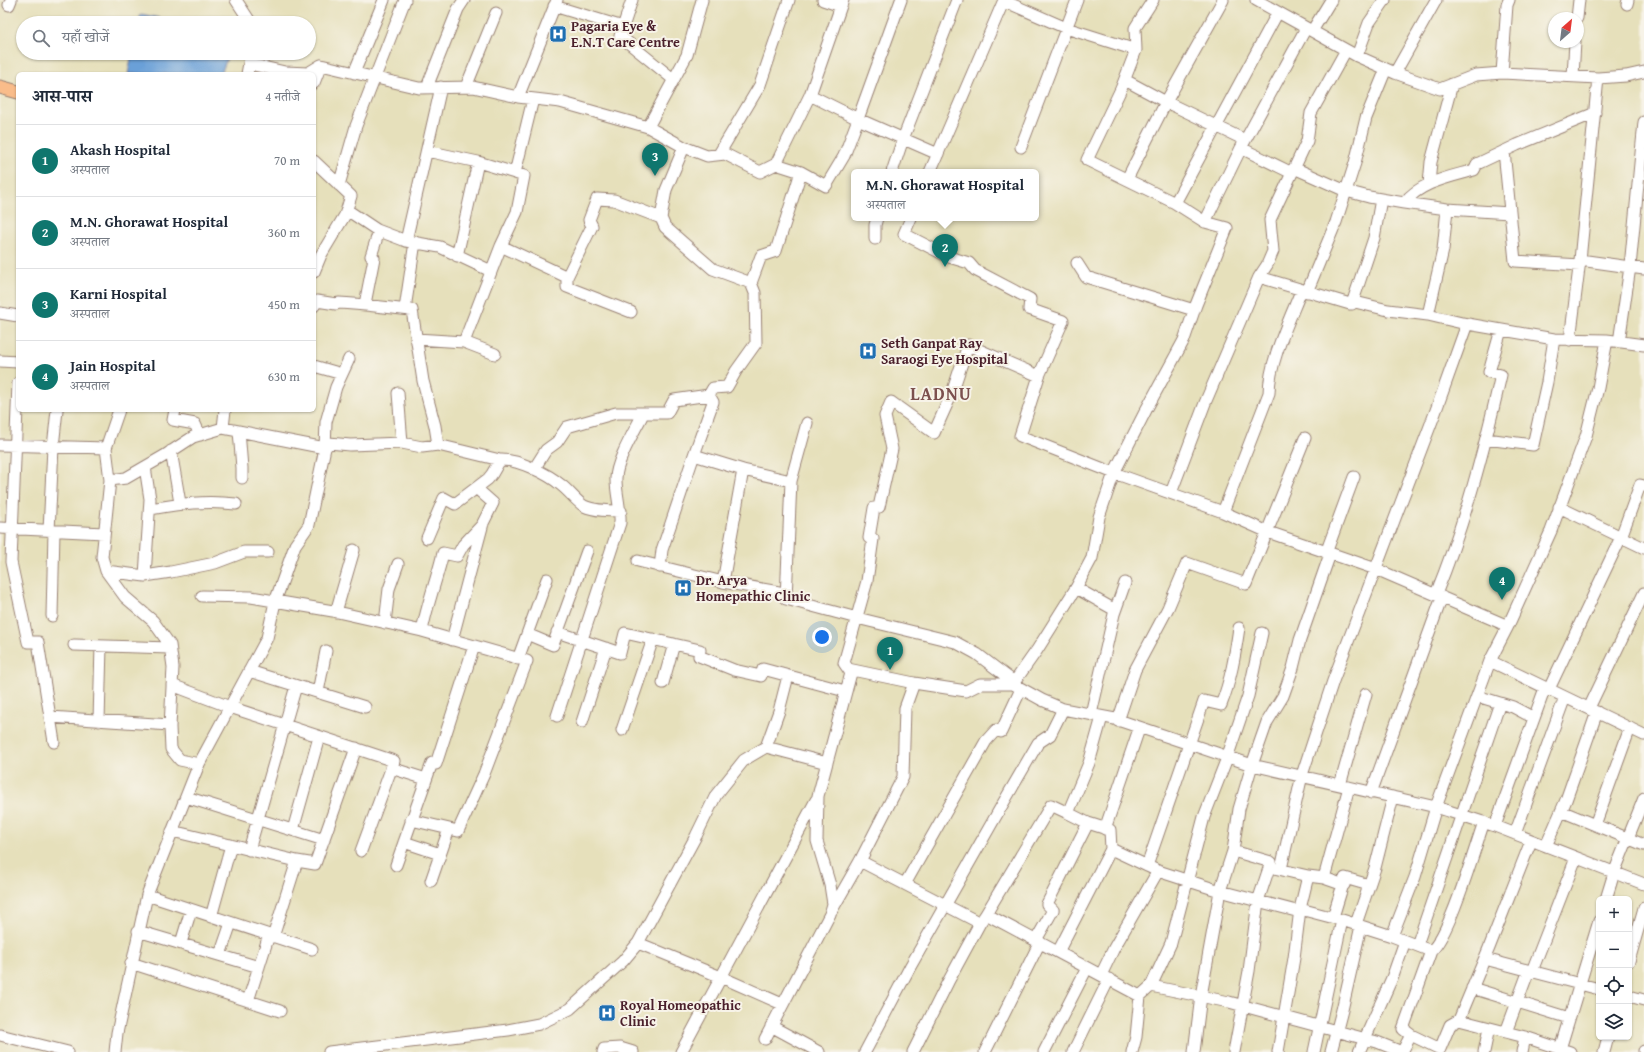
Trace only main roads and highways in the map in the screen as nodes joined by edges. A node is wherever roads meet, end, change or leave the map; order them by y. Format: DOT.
graph roads {
  1 [pos="0,87"];
  2 [pos="16,91"];
  1 -- 2 [label="main road"];
}
